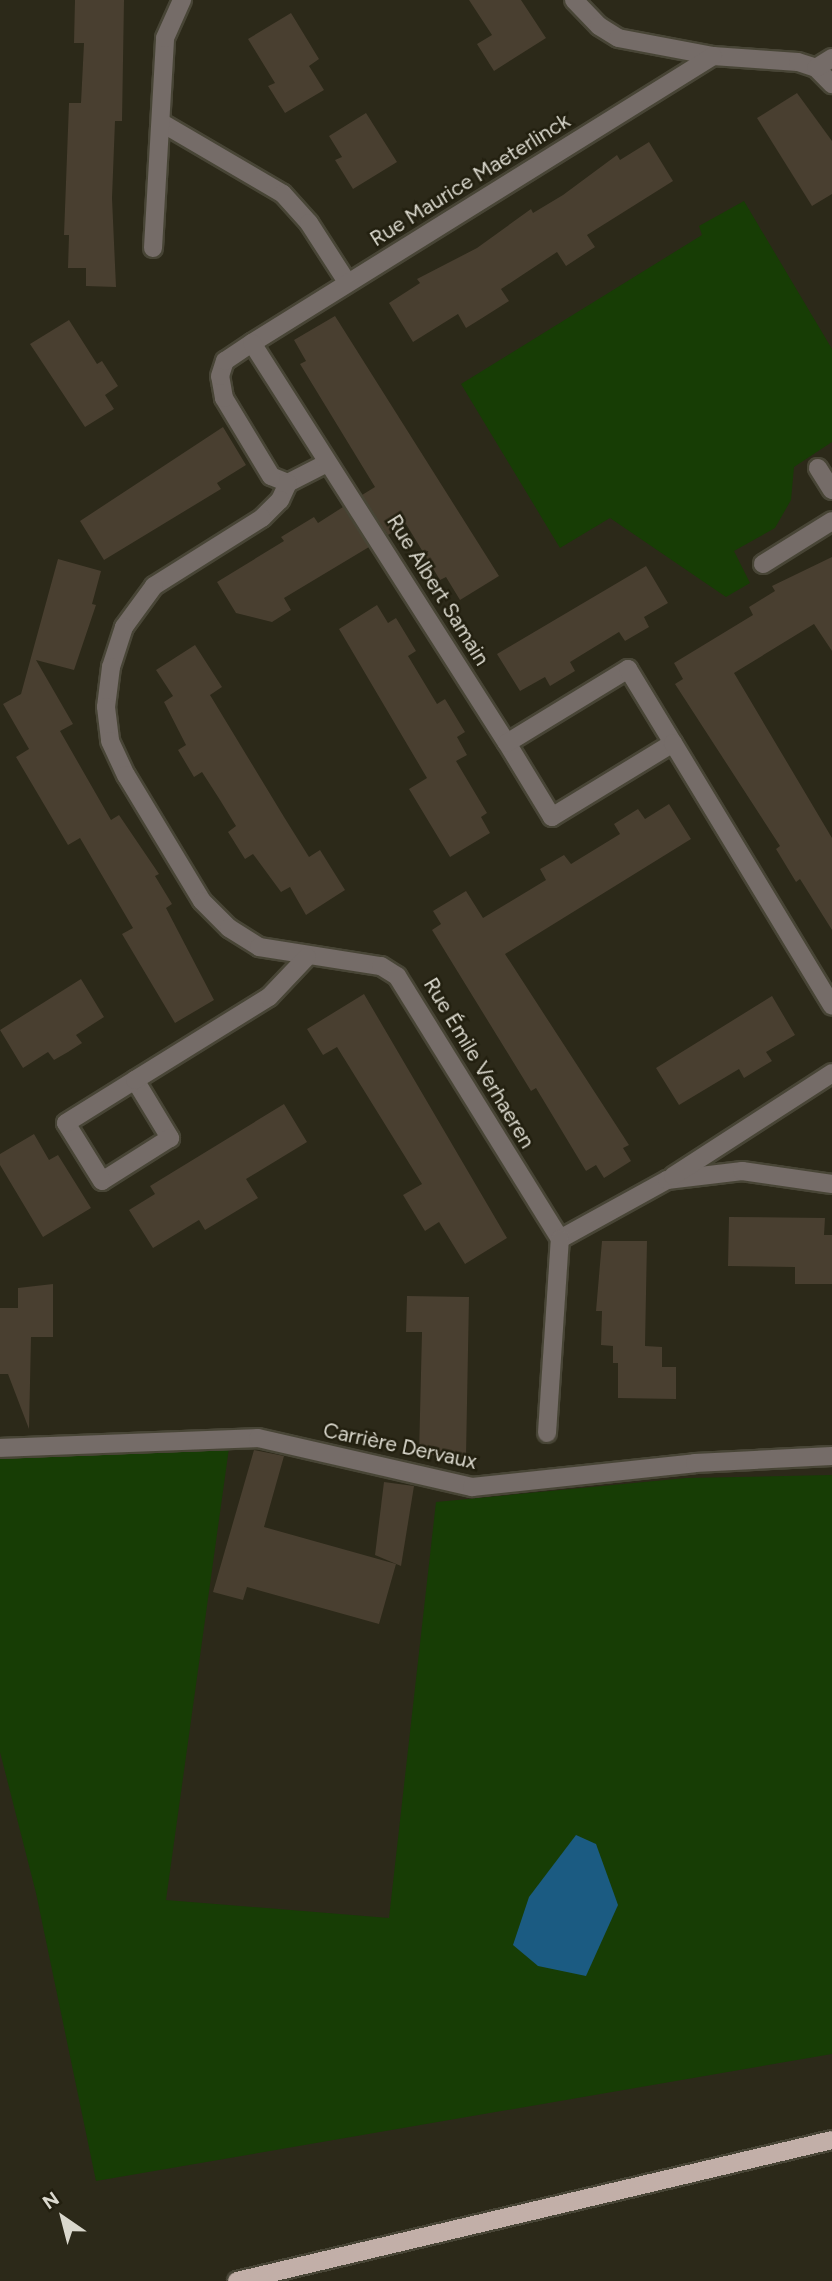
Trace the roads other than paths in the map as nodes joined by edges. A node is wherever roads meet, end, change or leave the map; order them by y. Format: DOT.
graph roads {
  1 [pos="182,0"];
  2 [pos="574,0"];
  3 [pos="713,56"];
  4 [pos="832,58"];
  5 [pos="816,68"];
  6 [pos="832,84"];
  7 [pos="162,123"];
  8 [pos="153,248"];
  9 [pos="347,282"];
  10 [pos="252,343"];
  11 [pos="327,463"];
  12 [pos="818,468"];
  13 [pos="288,483"];
  14 [pos="832,490"];
  15 [pos="832,521"];
  16 [pos="763,564"];
  17 [pos="507,743"];
  18 [pos="673,743"];
  19 [pos="307,957"];
  20 [pos="832,1006"];
  21 [pos="832,1073"];
  22 [pos="135,1080"];
  23 [pos="667,1180"];
  24 [pos="832,1184"];
  25 [pos="560,1239"];
  26 [pos="547,1433"];
  27 [pos="0,1448"];
  28 [pos="832,1456"];
  29 [pos="832,2140"];
  30 [pos="237,2281"];
  1 -- 7 [label="street"];
  2 -- 3 [label="street"];
  3 -- 5 [label="street"];
  3 -- 9 [label="street, Rue Maurice Maeterlinck"];
  4 -- 5 [label="street"];
  5 -- 6 [label="street"];
  7 -- 8 [label="street"];
  7 -- 9 [label="street"];
  9 -- 10 [label="street, Rue Maurice Maeterlinck"];
  10 -- 11 [label="street, Rue Albert Samain"];
  10 -- 13 [label="street"];
  11 -- 13 [label="street"];
  11 -- 17 [label="street, Rue Albert Samain"];
  12 -- 14 [label="street"];
  13 -- 19 [label="street, Rue Émile Verhaeren"];
  15 -- 16 [label="street"];
  17 -- 18 [label="street, Rue Albert Samain"];
  17 -- 18 [label="street"];
  18 -- 20 [label="street"];
  19 -- 22 [label="street"];
  19 -- 25 [label="street, Rue Émile Verhaeren"];
  21 -- 23 [label="street"];
  22 -- 22 [label="street"];
  23 -- 24 [label="street"];
  23 -- 25 [label="street"];
  25 -- 26 [label="street"];
  27 -- 28 [label="street, Carrière Dervaux"];
  29 -- 30 [label="main road"];
}
